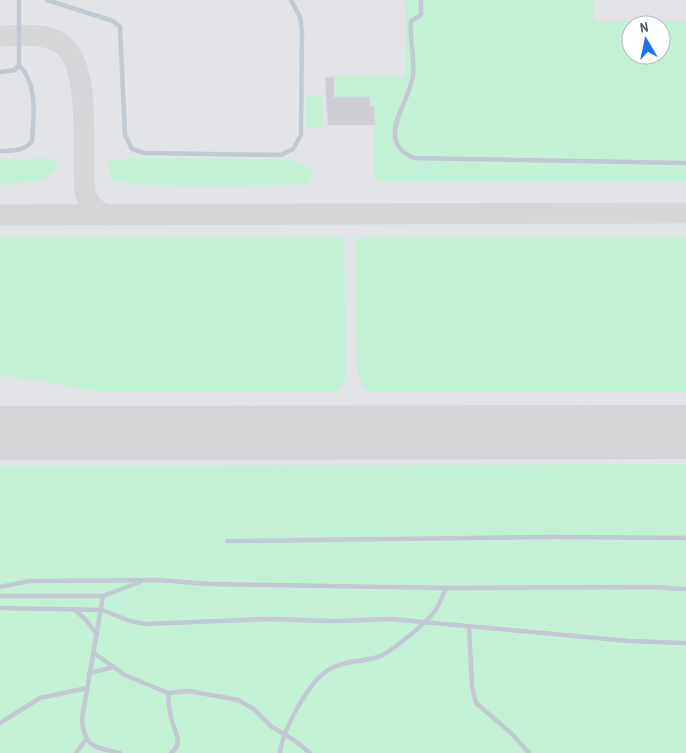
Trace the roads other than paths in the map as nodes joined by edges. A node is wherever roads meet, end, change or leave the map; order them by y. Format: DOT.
graph roads {
  1 [pos="19,0"];
  2 [pos="47,0"];
  3 [pos="291,0"];
  4 [pos="421,0"];
  5 [pos="19,65"];
  6 [pos="0,72"];
  7 [pos="0,150"];
  8 [pos="686,164"];
  9 [pos="686,538"];
  10 [pos="227,541"];
  11 [pos="145,580"];
  12 [pos="0,587"];
  13 [pos="446,588"];
  14 [pos="686,589"];
  15 [pos="0,596"];
  16 [pos="103,596"];
  17 [pos="0,608"];
  18 [pos="74,609"];
  19 [pos="102,610"];
  20 [pos="423,622"];
  21 [pos="469,627"];
  22 [pos="97,635"];
  23 [pos="686,643"];
  24 [pos="94,652"];
  25 [pos="114,667"];
  26 [pos="89,673"];
  27 [pos="87,688"];
  28 [pos="168,693"];
  29 [pos="0,723"];
  30 [pos="285,734"];
  31 [pos="86,739"];
  32 [pos="76,753"];
  33 [pos="120,753"];
  34 [pos="171,753"];
  35 [pos="280,753"];
  36 [pos="310,753"];
  37 [pos="529,753"];
  1 -- 5 [label="lane"];
  2 -- 3 [label="lane"];
  4 -- 8 [label="lane"];
  5 -- 6 [label="lane"];
  5 -- 7 [label="lane"];
  9 -- 10 [label="lane"];
  11 -- 12 [label="lane"];
  11 -- 13 [label="lane"];
  11 -- 16 [label="lane"];
  13 -- 14 [label="lane"];
  13 -- 20 [label="lane"];
  15 -- 16 [label="lane"];
  16 -- 19 [label="lane"];
  17 -- 18 [label="lane"];
  18 -- 19 [label="lane"];
  18 -- 22 [label="lane"];
  19 -- 20 [label="lane"];
  19 -- 22 [label="lane"];
  20 -- 21 [label="lane"];
  20 -- 30 [label="lane"];
  21 -- 23 [label="lane"];
  21 -- 37 [label="lane"];
  22 -- 24 [label="lane"];
  24 -- 25 [label="lane"];
  24 -- 26 [label="lane"];
  25 -- 26 [label="lane"];
  25 -- 28 [label="lane"];
  26 -- 27 [label="lane"];
  27 -- 29 [label="lane"];
  27 -- 31 [label="lane"];
  28 -- 30 [label="lane"];
  28 -- 34 [label="lane"];
  30 -- 35 [label="lane"];
  30 -- 36 [label="lane"];
  31 -- 32 [label="lane"];
  31 -- 33 [label="lane"];
}
